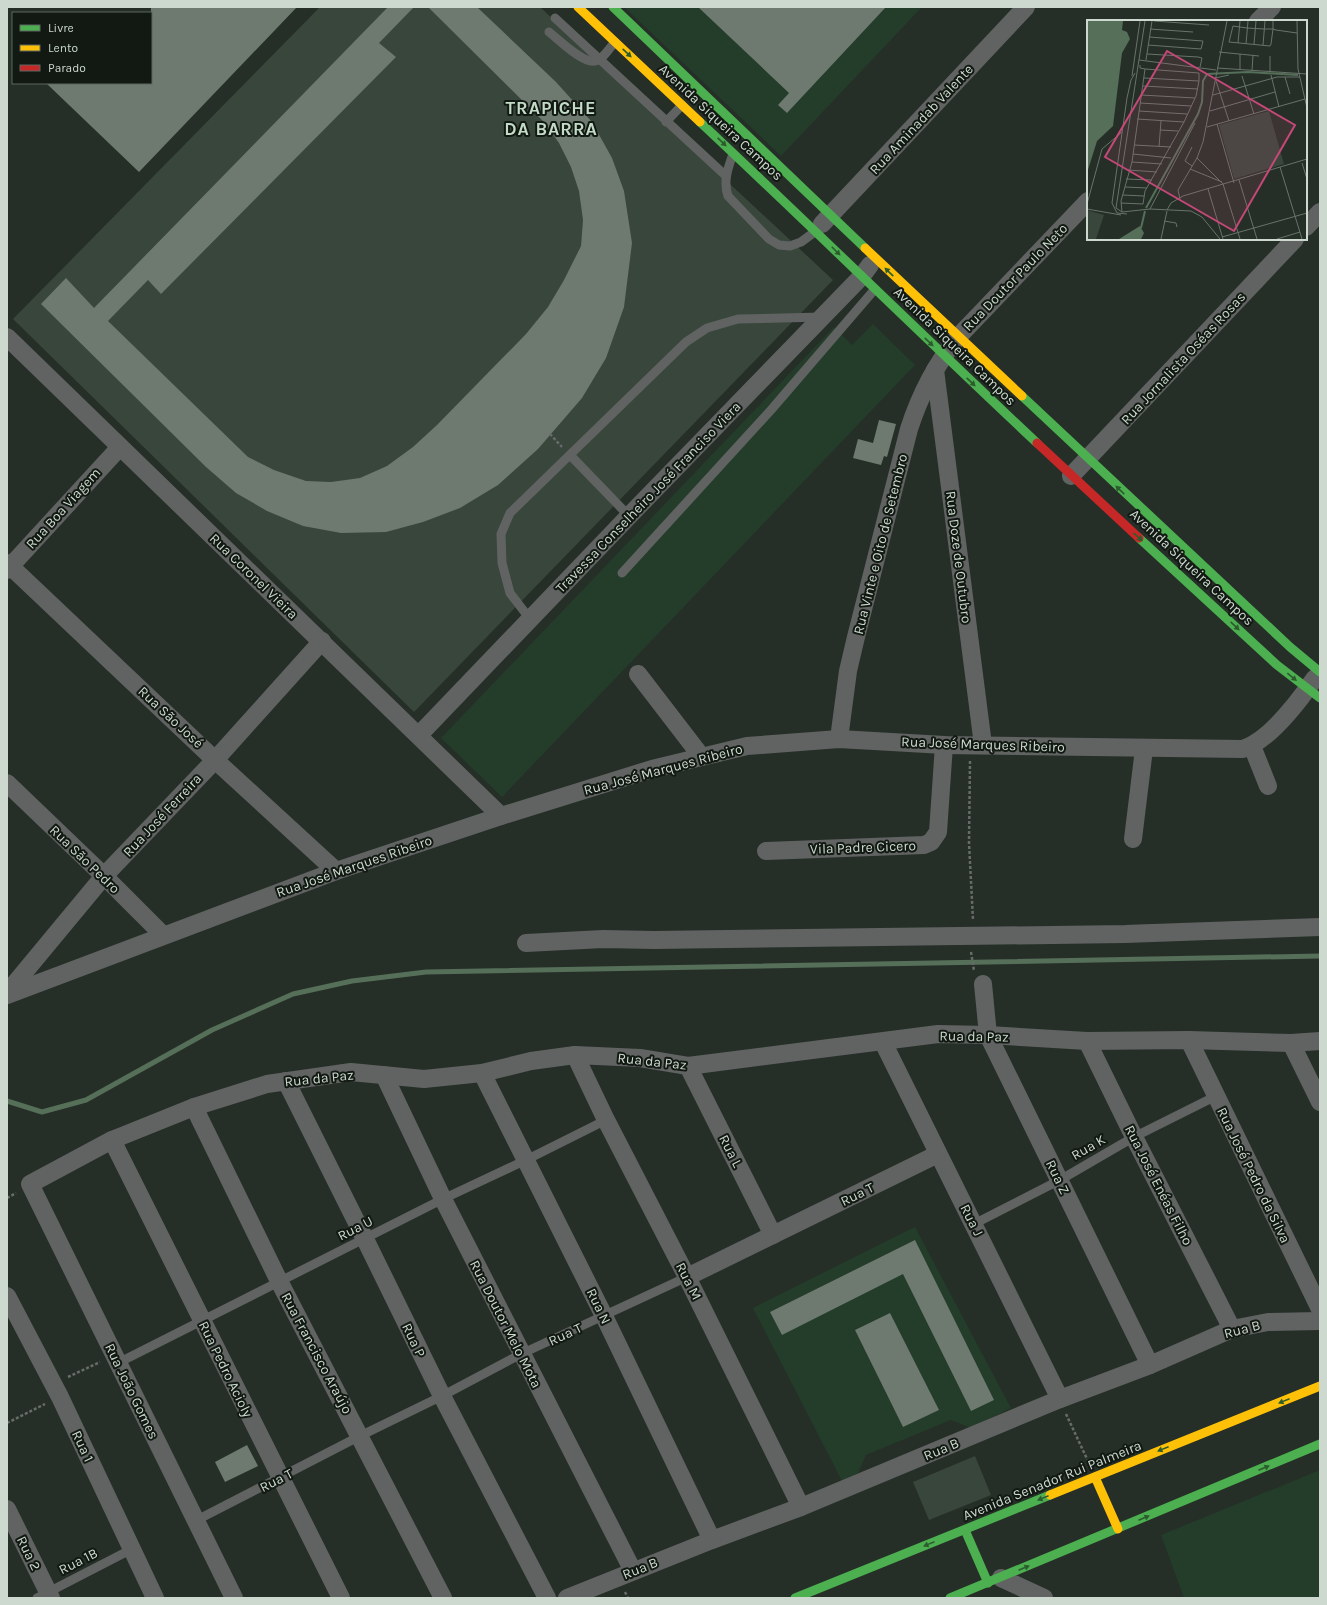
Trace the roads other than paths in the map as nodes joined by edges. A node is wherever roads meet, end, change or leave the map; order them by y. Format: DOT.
graph roads {
  1 [pos="578,7"];
  2 [pos="613,7"];
  3 [pos="1026,7"];
  4 [pos="1272,7"];
  5 [pos="554,18"];
  6 [pos="1259,20"];
  7 [pos="549,32"];
  8 [pos="615,42"];
  9 [pos="600,58"];
  10 [pos="682,105"];
  11 [pos="666,122"];
  12 [pos="733,153"];
  13 [pos="756,159"];
  14 [pos="726,176"];
  15 [pos="1087,202"];
  16 [pos="1320,212"];
  17 [pos="831,214"];
  18 [pos="1307,226"];
  19 [pos="816,231"];
  20 [pos="1294,240"];
  21 [pos="875,258"];
  22 [pos="862,276"];
  23 [pos="876,289"];
  24 [pos="823,317"];
  25 [pos="7,336"];
  26 [pos="958,338"];
  27 [pos="939,362"];
  28 [pos="120,447"];
  29 [pos="570,455"];
  30 [pos="1087,460"];
  31 [pos="1071,476"];
  32 [pos="628,516"];
  33 [pos="8,566"];
  34 [pos="622,573"];
  35 [pos="530,619"];
  36 [pos="322,641"];
  37 [pos="1320,672"];
  38 [pos="638,674"];
  39 [pos="1314,694"];
  40 [pos="419,735"];
  41 [pos="839,739"];
  42 [pos="944,744"];
  43 [pos="977,745"];
  44 [pos="1252,746"];
  45 [pos="701,756"];
  46 [pos="1143,756"];
  47 [pos="215,760"];
  48 [pos="7,783"];
  49 [pos="1268,786"];
  50 [pos="501,816"];
  51 [pos="1133,839"];
  52 [pos="766,851"];
  53 [pos="336,871"];
  54 [pos="104,876"];
  55 [pos="1320,927"];
  56 [pos="163,935"];
  57 [pos="526,943"];
  58 [pos="979,980"];
  59 [pos="7,994"];
  60 [pos="988,1035"];
  61 [pos="1189,1040"];
  62 [pos="1087,1041"];
  63 [pos="1320,1041"];
  64 [pos="883,1042"];
  65 [pos="1290,1043"];
  66 [pos="575,1055"];
  67 [pos="688,1066"];
  68 [pos="482,1073"];
  69 [pos="384,1075"];
  70 [pos="286,1081"];
  71 [pos="1216,1096"];
  72 [pos="1320,1102"];
  73 [pos="194,1107"];
  74 [pos="606,1120"];
  75 [pos="1134,1137"];
  76 [pos="112,1140"];
  77 [pos="938,1154"];
  78 [pos="526,1160"];
  79 [pos="1060,1180"];
  80 [pos="30,1184"];
  81 [pos="443,1199"];
  82 [pos="974,1224"];
  83 [pos="773,1235"];
  84 [pos="365,1239"];
  85 [pos="687,1277"];
  86 [pos="279,1281"];
  87 [pos="7,1296"];
  88 [pos="1320,1309"];
  89 [pos="604,1316"];
  90 [pos="202,1320"];
  91 [pos="1320,1321"];
  92 [pos="1232,1329"];
  93 [pos="521,1354"];
  94 [pos="118,1363"];
  95 [pos="1150,1365"];
  96 [pos="1320,1386"];
  97 [pos="442,1396"];
  98 [pos="1060,1399"];
  99 [pos="360,1436"];
  100 [pos="1320,1444"];
  101 [pos="1095,1477"];
  102 [pos="280,1478"];
  103 [pos="801,1507"];
  104 [pos="7,1508"];
  105 [pos="195,1521"];
  106 [pos="1118,1529"];
  107 [pos="965,1530"];
  108 [pos="712,1540"];
  109 [pos="132,1549"];
  110 [pos="633,1571"];
  111 [pos="994,1580"];
  112 [pos="45,1596"];
  113 [pos="155,1598"];
  114 [pos="234,1598"];
  115 [pos="341,1598"];
  116 [pos="443,1598"];
  117 [pos="546,1598"];
  118 [pos="567,1598"];
  119 [pos="795,1598"];
  120 [pos="950,1598"];
  121 [pos="1044,1598"];
  1 -- 8 [label="main road, Avenida Siqueira Campos"];
  2 -- 13 [label="main road, Avenida Siqueira Campos"];
  3 -- 17 [label="street, Rua Aminadab Valente"];
  4 -- 6 [label="street"];
  5 -- 9 [label="lane"];
  7 -- 9 [label="lane"];
  8 -- 9 [label="lane"];
  8 -- 10 [label="main road, Avenida Siqueira Campos, one-way"];
  9 -- 11 [label="lane"];
  10 -- 11 [label="lane"];
  10 -- 12 [label="main road, Avenida Siqueira Campos, one-way"];
  11 -- 14 [label="lane"];
  12 -- 13 [label="main road, Avenida Siqueira Campos"];
  12 -- 14 [label="lane"];
  13 -- 17 [label="main road, Avenida Siqueira Campos"];
  13 -- 19 [label="main road, Avenida Siqueira Campos"];
  14 -- 19 [label="lane"];
  15 -- 26 [label="street, Rua Doutor Paulo Neto"];
  16 -- 18 [label="street"];
  17 -- 19 [label="street, Rua Aminadab Valente"];
  17 -- 21 [label="main road, Avenida Siqueira Campos"];
  19 -- 22 [label="main road, Avenida Siqueira Campos, one-way"];
  20 -- 30 [label="street, Rua Jornalista Oséas Rosas"];
  21 -- 22 [label="street, Travessa Conselheiro José Franciso Viera"];
  26 -- 21 [label="main road, Avenida Siqueira Campos, one-way"];
  22 -- 23 [label="main road, Avenida Siqueira Campos"];
  22 -- 24 [label="street, Travessa Conselheiro José Franciso Viera"];
  23 -- 27 [label="main road, Avenida Siqueira Campos, one-way"];
  23 -- 34 [label="lane"];
  24 -- 29 [label="lane"];
  24 -- 32 [label="street, Travessa Conselheiro José Franciso Viera"];
  25 -- 28 [label="street, Rua Coronel Vieira"];
  26 -- 27 [label="street, Rua Doutor Paulo Neto"];
  26 -- 30 [label="main road, Avenida Siqueira Campos"];
  27 -- 31 [label="main road, Avenida Siqueira Campos, one-way"];
  27 -- 41 [label="street, Rua Vinte e Oito de Setembro"];
  27 -- 43 [label="street, Rua Doze de Outubro"];
  28 -- 33 [label="street, Rua Boa Viagem"];
  28 -- 36 [label="street, Rua Coronel Vieira"];
  29 -- 32 [label="lane"];
  29 -- 35 [label="lane"];
  30 -- 31 [label="street, Rua Jornalista Oséas Rosas"];
  37 -- 30 [label="main road, Avenida Siqueira Campos, one-way"];
  31 -- 39 [label="main road, Avenida Siqueira Campos, one-way"];
  32 -- 35 [label="street, Travessa Conselheiro José Franciso Viera"];
  33 -- 47 [label="street, Rua São José"];
  35 -- 40 [label="street, Travessa Conselheiro José Franciso Viera"];
  36 -- 40 [label="street, Rua Coronel Vieira"];
  36 -- 47 [label="street, Rua José Ferreira"];
  37 -- 39 [label="street, Rua José Marques Ribeiro"];
  38 -- 45 [label="street"];
  39 -- 44 [label="street, Rua José Marques Ribeiro"];
  40 -- 50 [label="street, Rua Coronel Vieira"];
  41 -- 42 [label="street, Rua José Marques Ribeiro"];
  41 -- 45 [label="street, Rua José Marques Ribeiro"];
  42 -- 43 [label="street, Rua José Marques Ribeiro"];
  42 -- 52 [label="street, Vila Padre Cicero"];
  43 -- 46 [label="street, Rua José Marques Ribeiro"];
  44 -- 46 [label="street, Rua José Marques Ribeiro"];
  44 -- 49 [label="street"];
  45 -- 50 [label="street, Rua José Marques Ribeiro"];
  46 -- 51 [label="street"];
  47 -- 53 [label="street, Rua São José"];
  47 -- 54 [label="street, Rua José Ferreira"];
  48 -- 54 [label="street, Rua São Pedro"];
  50 -- 53 [label="street, Rua José Marques Ribeiro"];
  53 -- 56 [label="street, Rua José Marques Ribeiro"];
  54 -- 56 [label="street, Rua São Pedro"];
  54 -- 59 [label="street, Rua José Ferreira"];
  55 -- 57 [label="street"];
  56 -- 59 [label="street, Rua José Marques Ribeiro"];
  58 -- 60 [label="street, Rua Z"];
  60 -- 62 [label="street, Rua da Paz"];
  60 -- 64 [label="street, Rua da Paz"];
  60 -- 79 [label="street, Rua Z"];
  61 -- 62 [label="street, Rua da Paz"];
  61 -- 65 [label="street, Rua da Paz"];
  61 -- 71 [label="street, Rua José Pedro da Silva"];
  62 -- 75 [label="street, Rua José Enéas Filho"];
  63 -- 65 [label="street, Rua da Paz"];
  64 -- 67 [label="street, Rua da Paz"];
  64 -- 77 [label="street, Rua J"];
  65 -- 72 [label="street"];
  66 -- 67 [label="street, Rua da Paz"];
  66 -- 68 [label="street, Rua da Paz"];
  66 -- 74 [label="street, Rua M"];
  67 -- 83 [label="street, Rua L"];
  68 -- 69 [label="street, Rua da Paz"];
  68 -- 78 [label="street, Rua N"];
  69 -- 70 [label="street, Rua da Paz"];
  69 -- 81 [label="street, Rua Doutor Melo Mota"];
  70 -- 73 [label="street, Rua da Paz"];
  70 -- 84 [label="street, Rua P"];
  71 -- 75 [label="lane, Rua K"];
  71 -- 88 [label="street, Rua José Pedro da Silva"];
  73 -- 76 [label="street, Rua da Paz"];
  73 -- 86 [label="street, Rua Francisco Araújo"];
  74 -- 78 [label="lane, Rua U"];
  74 -- 85 [label="street, Rua M"];
  75 -- 79 [label="lane, Rua K"];
  75 -- 92 [label="street, Rua José Enéas Filho"];
  76 -- 80 [label="street, Rua da Paz"];
  76 -- 90 [label="street, Rua Pedro Acioly"];
  77 -- 82 [label="street, Rua J"];
  77 -- 83 [label="street, Rua T"];
  78 -- 81 [label="lane, Rua U"];
  78 -- 89 [label="street, Rua N"];
  79 -- 82 [label="lane, Rua K"];
  79 -- 95 [label="street, Rua Z"];
  80 -- 94 [label="street, Rua João Gomes"];
  81 -- 84 [label="lane, Rua U"];
  81 -- 93 [label="street, Rua Doutor Melo Mota"];
  82 -- 98 [label="street, Rua J"];
  83 -- 85 [label="street, Rua T"];
  84 -- 86 [label="lane, Rua U"];
  84 -- 97 [label="street, Rua P"];
  85 -- 89 [label="lane, Rua T"];
  85 -- 103 [label="street, Rua M"];
  86 -- 90 [label="lane, Rua U"];
  86 -- 99 [label="street, Rua Francisco Araújo"];
  87 -- 109 [label="street, Rua 1"];
  89 -- 93 [label="lane, Rua T"];
  89 -- 108 [label="street, Rua N"];
  90 -- 94 [label="lane, Rua U"];
  90 -- 102 [label="street, Rua Pedro Acioly"];
  91 -- 92 [label="street, Rua B"];
  92 -- 95 [label="street, Rua B"];
  93 -- 97 [label="lane, Rua T"];
  93 -- 110 [label="street, Rua Doutor Melo Mota"];
  94 -- 105 [label="street, Rua João Gomes"];
  95 -- 98 [label="street, Rua B"];
  96 -- 101 [label="main road, Avenida Senador Rui Palmeira, one-way"];
  97 -- 99 [label="lane, Rua T"];
  97 -- 117 [label="street, Rua P"];
  98 -- 103 [label="street, Rua B"];
  99 -- 102 [label="lane, Rua T"];
  99 -- 116 [label="street, Rua Francisco Araújo"];
  106 -- 100 [label="main road, one-way"];
  101 -- 106 [label="main road"];
  101 -- 107 [label="main road, Avenida Senador Rui Palmeira, one-way"];
  102 -- 105 [label="lane, Rua T"];
  102 -- 115 [label="street, Rua Pedro Acioly"];
  103 -- 108 [label="street, Rua B"];
  104 -- 112 [label="street, Rua 2"];
  105 -- 114 [label="street, Rua João Gomes"];
  111 -- 106 [label="main road, one-way"];
  107 -- 111 [label="main road"];
  107 -- 119 [label="main road, Avenida Senador Rui Palmeira, one-way"];
  108 -- 110 [label="street, Rua B"];
  109 -- 112 [label="lane, Rua 1B"];
  109 -- 113 [label="street, Rua 1"];
  110 -- 118 [label="street, Rua B"];
  111 -- 120 [label="main road"];
  111 -- 121 [label="street"];
}
